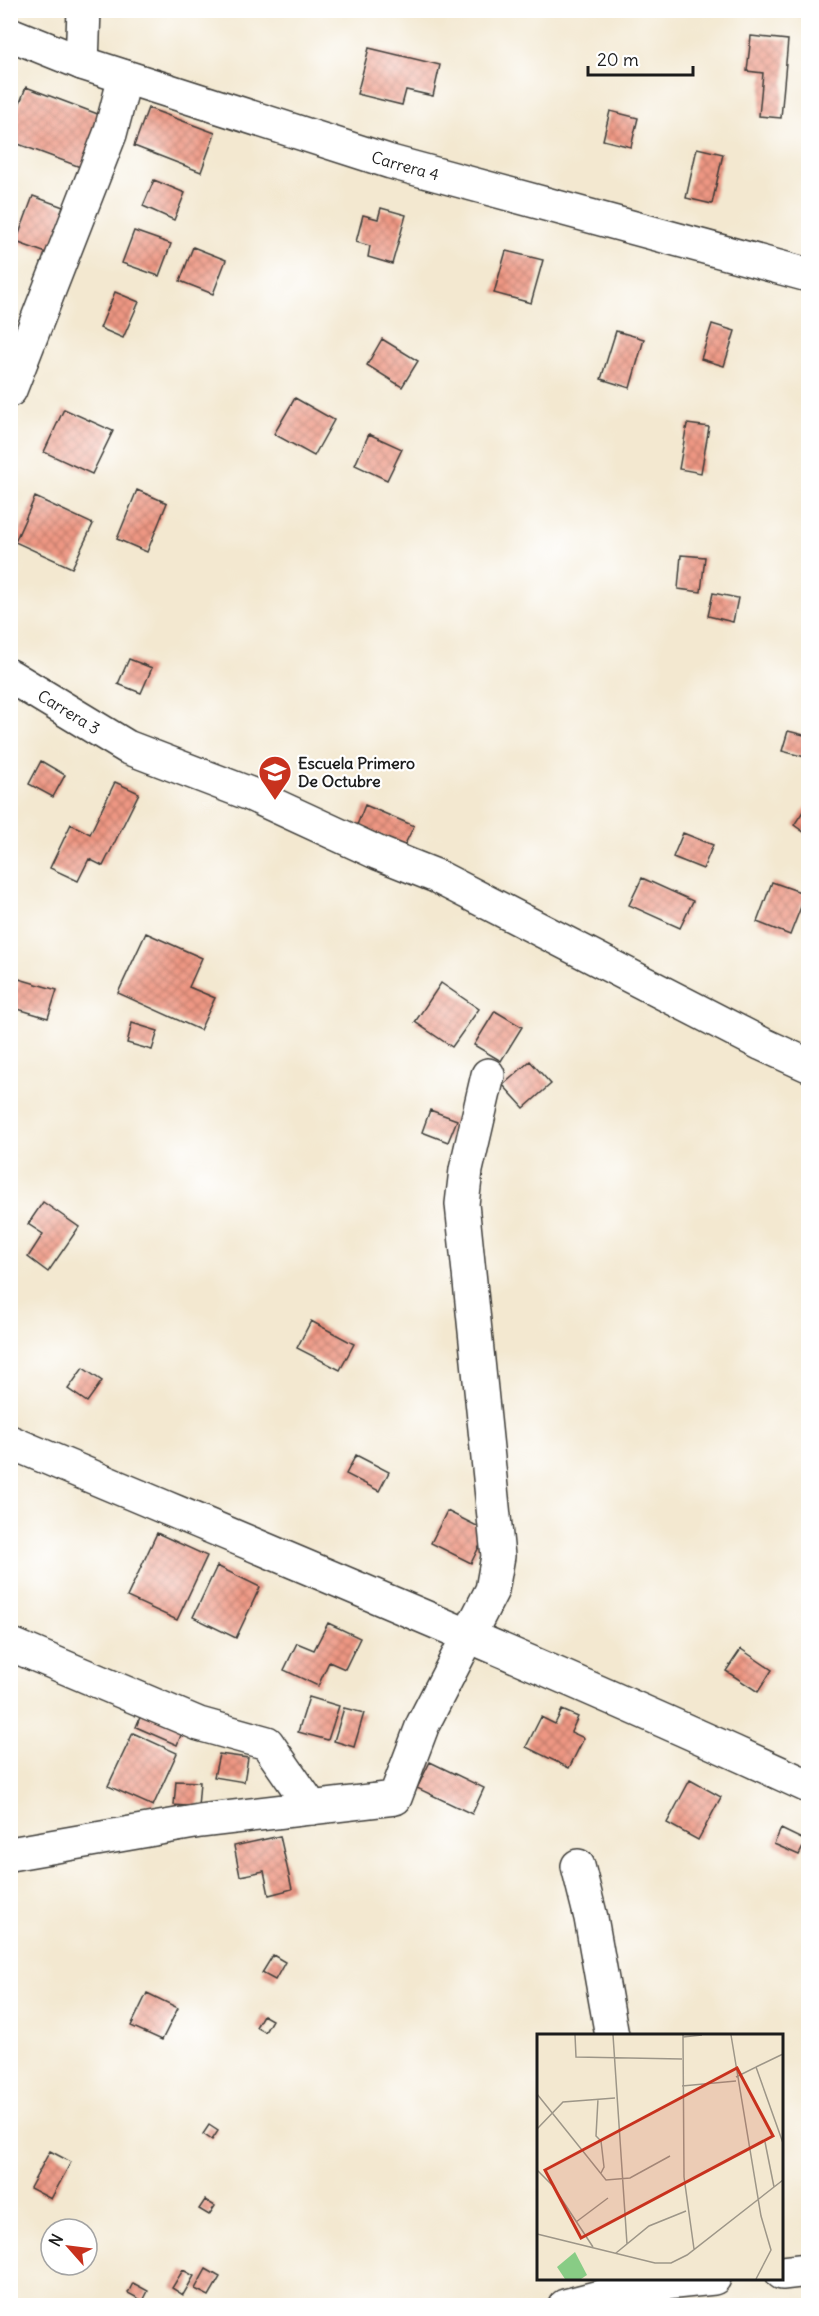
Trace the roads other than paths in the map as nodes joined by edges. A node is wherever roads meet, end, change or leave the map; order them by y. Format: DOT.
graph roads {
  1 [pos="84,10"];
  2 [pos="10,34"];
  3 [pos="82,63"];
  4 [pos="125,78"];
  5 [pos="808,275"];
  6 [pos="10,390"];
  7 [pos="10,676"];
  8 [pos="808,1065"];
  9 [pos="488,1075"];
  10 [pos="10,1442"];
  11 [pos="470,1636"];
  12 [pos="10,1644"];
  13 [pos="808,1786"];
  14 [pos="312,1808"];
  15 [pos="10,1854"];
  16 [pos="578,1866"];
  17 [pos="612,2034"];
  18 [pos="808,2270"];
  19 [pos="783,2272"];
  20 [pos="680,2280"];
  21 [pos="646,2282"];
  22 [pos="565,2306"];
  1 -- 3 [label="street"];
  2 -- 3 [label="street, Carrera 4"];
  3 -- 4 [label="street, Carrera 4"];
  4 -- 5 [label="street, Carrera 4"];
  4 -- 6 [label="street"];
  7 -- 8 [label="street, Carrera 3"];
  9 -- 11 [label="street"];
  10 -- 11 [label="street"];
  11 -- 13 [label="street"];
  11 -- 14 [label="street"];
  12 -- 14 [label="street"];
  14 -- 15 [label="street"];
  16 -- 17 [label="street"];
  18 -- 19 [label="street"];
  20 -- 21 [label="street"];
  21 -- 22 [label="street"];
}
